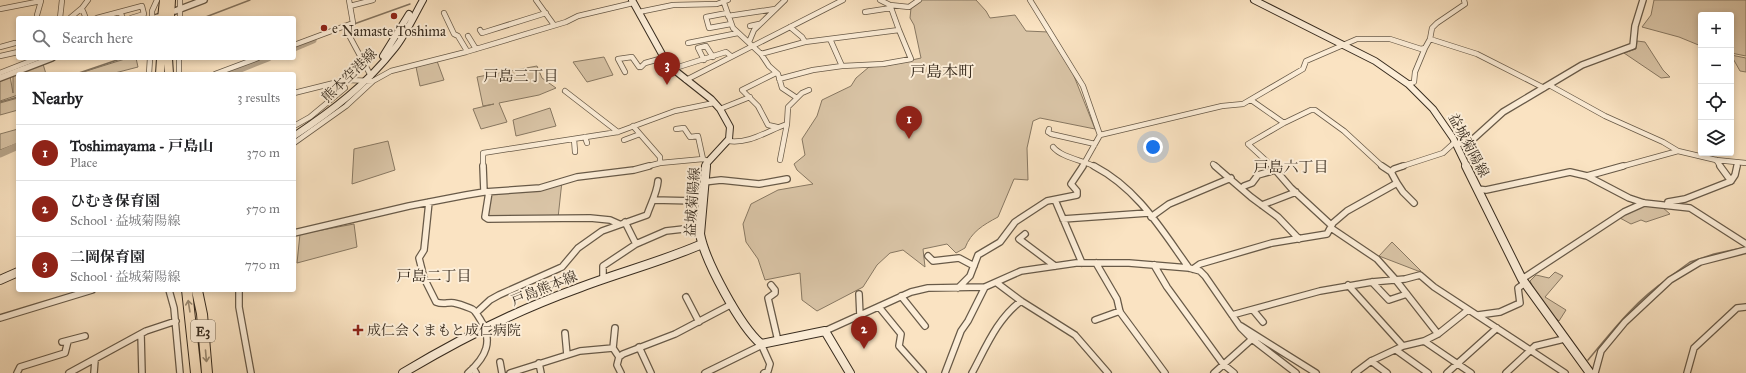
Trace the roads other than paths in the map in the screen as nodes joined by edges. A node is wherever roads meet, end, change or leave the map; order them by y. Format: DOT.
graph roads {
  1 [pos="62,0"];
  2 [pos="88,0"];
  3 [pos="157,0"];
  4 [pos="164,0"];
  5 [pos="171,0"];
  6 [pos="180,0"];
  7 [pos="204,0"];
  8 [pos="349,0"];
  9 [pos="373,0"];
  10 [pos="418,0"];
  11 [pos="423,0"];
  12 [pos="536,0"];
  13 [pos="728,0"];
  14 [pos="785,0"];
  15 [pos="842,0"];
  16 [pos="880,0"];
  17 [pos="916,0"];
  18 [pos="1030,0"];
  19 [pos="1254,0"];
  20 [pos="1259,0"];
  21 [pos="1464,0"];
  22 [pos="1643,0"];
  23 [pos="632,1"];
  24 [pos="724,3"];
  25 [pos="350,6"];
  26 [pos="1268,6"];
  27 [pos="890,7"];
  28 [pos="0,8"];
  29 [pos="181,9"];
  30 [pos="775,9"];
  31 [pos="80,10"];
  32 [pos="175,11"];
  33 [pos="120,12"];
  34 [pos="639,12"];
  35 [pos="865,12"];
  36 [pos="444,13"];
  37 [pos="546,13"];
  38 [pos="37,15"];
  39 [pos="728,15"];
  40 [pos="60,16"];
  41 [pos="72,16"];
  42 [pos="85,16"];
  43 [pos="105,16"];
  44 [pos="122,16"];
  45 [pos="138,16"];
  46 [pos="156,16"];
  47 [pos="158,16"];
  48 [pos="170,16"];
  49 [pos="180,16"];
  50 [pos="731,24"];
  51 [pos="759,24"];
  52 [pos="554,25"];
  53 [pos="344,26"];
  54 [pos="750,26"];
  55 [pos="790,27"];
  56 [pos="480,30"];
  57 [pos="899,30"];
  58 [pos="738,33"];
  59 [pos="468,36"];
  60 [pos="830,39"];
  61 [pos="1430,39"];
  62 [pos="805,42"];
  63 [pos="15,43"];
  64 [pos="296,44"];
  65 [pos="688,44"];
  66 [pos="751,44"];
  67 [pos="1346,45"];
  68 [pos="0,47"];
  69 [pos="476,48"];
  70 [pos="1426,48"];
  71 [pos="16,52"];
  72 [pos="467,52"];
  73 [pos="761,54"];
  74 [pos="0,56"];
  75 [pos="731,56"];
  76 [pos="713,57"];
  77 [pos="663,58"];
  78 [pos="33,60"];
  79 [pos="47,60"];
  80 [pos="150,60"];
  81 [pos="161,60"];
  82 [pos="168,60"];
  83 [pos="179,60"];
  84 [pos="253,60"];
  85 [pos="704,60"];
  86 [pos="842,66"];
  87 [pos="672,69"];
  88 [pos="149,72"];
  89 [pos="160,72"];
  90 [pos="169,72"];
  91 [pos="179,72"];
  92 [pos="220,72"];
  93 [pos="625,72"];
  94 [pos="0,73"];
  95 [pos="776,73"];
  96 [pos="371,77"];
  97 [pos="0,78"];
  98 [pos="779,79"];
  99 [pos="686,80"];
  100 [pos="341,81"];
  101 [pos="364,81"];
  102 [pos="1408,84"];
  103 [pos="1546,86"];
  104 [pos="809,90"];
  105 [pos="565,91"];
  106 [pos="296,92"];
  107 [pos="750,97"];
  108 [pos="797,98"];
  109 [pos="1251,100"];
  110 [pos="714,103"];
  111 [pos="720,109"];
  112 [pos="1284,123"];
  113 [pos="787,124"];
  114 [pos="296,125"];
  115 [pos="634,126"];
  116 [pos="778,127"];
  117 [pos="676,129"];
  118 [pos="1048,129"];
  119 [pos="296,132"];
  120 [pos="618,132"];
  121 [pos="640,134"];
  122 [pos="296,135"];
  123 [pos="1100,135"];
  124 [pos="585,137"];
  125 [pos="574,139"];
  126 [pos="624,140"];
  127 [pos="728,141"];
  128 [pos="296,142"];
  129 [pos="587,143"];
  130 [pos="1455,143"];
  131 [pos="1095,144"];
  132 [pos="1053,147"];
  133 [pos="1678,151"];
  134 [pos="575,152"];
  135 [pos="705,160"];
  136 [pos="780,160"];
  137 [pos="1716,160"];
  138 [pos="1084,161"];
  139 [pos="660,163"];
  140 [pos="1736,163"];
  141 [pos="1746,163"];
  142 [pos="1213,164"];
  143 [pos="1273,168"];
  144 [pos="1391,172"];
  145 [pos="1587,176"];
  146 [pos="1231,178"];
  147 [pos="787,179"];
  148 [pos="658,181"];
  149 [pos="1731,181"];
  150 [pos="704,182"];
  151 [pos="1397,183"];
  152 [pos="1244,186"];
  153 [pos="1477,189"];
  154 [pos="487,192"];
  155 [pos="1296,192"];
  156 [pos="703,195"];
  157 [pos="653,200"];
  158 [pos="1055,200"];
  159 [pos="429,202"];
  160 [pos="1414,203"];
  161 [pos="1644,203"];
  162 [pos="1657,203"];
  163 [pos="1262,205"];
  164 [pos="1150,215"];
  165 [pos="1063,219"];
  166 [pos="622,223"];
  167 [pos="1331,226"];
  168 [pos="701,227"];
  169 [pos="296,233"];
  170 [pos="1025,234"];
  171 [pos="1299,239"];
  172 [pos="636,244"];
  173 [pos="702,244"];
  174 [pos="1746,244"];
  175 [pos="1746,250"];
  176 [pos="928,256"];
  177 [pos="1082,263"];
  178 [pos="1096,263"];
  179 [pos="1154,265"];
  180 [pos="974,266"];
  181 [pos="1055,266"];
  182 [pos="16,268"];
  183 [pos="1191,268"];
  184 [pos="16,273"];
  185 [pos="0,275"];
  186 [pos="603,278"];
  187 [pos="1395,279"];
  188 [pos="0,280"];
  189 [pos="1524,281"];
  190 [pos="1372,282"];
  191 [pos="997,283"];
  192 [pos="771,285"];
  193 [pos="1348,286"];
  194 [pos="958,288"];
  195 [pos="985,288"];
  196 [pos="85,292"];
  197 [pos="170,292"];
  198 [pos="187,292"];
  199 [pos="197,292"];
  200 [pos="239,292"];
  201 [pos="859,294"];
  202 [pos="1407,294"];
  203 [pos="901,296"];
  204 [pos="686,298"];
  205 [pos="1021,301"];
  206 [pos="732,304"];
  207 [pos="879,307"];
  208 [pos="1746,307"];
  209 [pos="1253,310"];
  210 [pos="1468,310"];
  211 [pos="1120,311"];
  212 [pos="476,313"];
  213 [pos="1232,315"];
  214 [pos="1477,315"];
  215 [pos="860,316"];
  216 [pos="0,318"];
  217 [pos="1095,320"];
  218 [pos="176,321"];
  219 [pos="698,322"];
  220 [pos="1262,322"];
  221 [pos="1237,323"];
  222 [pos="925,326"];
  223 [pos="485,327"];
  224 [pos="615,328"];
  225 [pos="1497,328"];
  226 [pos="825,331"];
  227 [pos="565,333"];
  228 [pos="141,334"];
  229 [pos="1438,334"];
  230 [pos="85,336"];
  231 [pos="1252,339"];
  232 [pos="1564,339"];
  233 [pos="68,341"];
  234 [pos="778,341"];
  235 [pos="1424,341"];
  236 [pos="62,342"];
  237 [pos="761,344"];
  238 [pos="1402,346"];
  239 [pos="639,347"];
  240 [pos="613,348"];
  241 [pos="1396,350"];
  242 [pos="1529,350"];
  243 [pos="567,355"];
  244 [pos="619,357"];
  245 [pos="95,360"];
  246 [pos="1371,360"];
  247 [pos="500,362"];
  248 [pos="539,363"];
  249 [pos="1223,364"];
  250 [pos="1458,364"];
  251 [pos="474,370"];
  252 [pos="142,372"];
  253 [pos="1563,372"];
  254 [pos="17,373"];
  255 [pos="69,373"];
  256 [pos="94,373"];
  257 [pos="136,373"];
  258 [pos="180,373"];
  259 [pos="196,373"];
  260 [pos="207,373"];
  261 [pos="251,373"];
  262 [pos="403,373"];
  263 [pos="468,373"];
  264 [pos="502,373"];
  265 [pos="511,373"];
  266 [pos="541,373"];
  267 [pos="620,373"];
  268 [pos="652,373"];
  269 [pos="705,373"];
  270 [pos="764,373"];
  271 [pos="850,373"];
  272 [pos="923,373"];
  273 [pos="945,373"];
  274 [pos="972,373"];
  275 [pos="1108,373"];
  276 [pos="1165,373"];
  277 [pos="1214,373"];
  278 [pos="1234,373"];
  279 [pos="1296,373"];
  280 [pos="1316,373"];
  281 [pos="1355,373"];
  282 [pos="1387,373"];
  283 [pos="1428,373"];
  284 [pos="1447,373"];
  285 [pos="1471,373"];
  286 [pos="1506,373"];
  287 [pos="1590,373"];
  288 [pos="1595,373"];
  289 [pos="1687,373"];
  1 -- 40 [label="street"];
  2 -- 31 [label="street"];
  3 -- 46 [label="street"];
  4 -- 47 [label="highway"];
  5 -- 48 [label="highway"];
  6 -- 29 [label="street"];
  7 -- 29 [label="street"];
  8 -- 25 [label="street"];
  9 -- 25 [label="street"];
  10 -- 96 [label="main road, 熊本空港線"];
  11 -- 96 [label="main road, 熊本空港線"];
  12 -- 37 [label="street"];
  13 -- 24 [label="street"];
  14 -- 30 [label="street"];
  15 -- 55 [label="street"];
  16 -- 27 [label="street"];
  17 -- 27 [label="street"];
  18 -- 123 [label="street"];
  19 -- 26 [label="main road, 益城菊陽線"];
  20 -- 26 [label="street"];
  21 -- 61 [label="street"];
  22 -- 103 [label="street"];
  23 -- 34 [label="main road"];
  23 -- 52 [label="street"];
  24 -- 34 [label="street"];
  24 -- 39 [label="street"];
  25 -- 53 [label="street"];
  26 -- 67 [label="main road, 益城菊陽線"];
  27 -- 35 [label="street"];
  27 -- 57 [label="street"];
  28 -- 38 [label="street"];
  29 -- 32 [label="street"];
  29 -- 49 [label="street"];
  30 -- 39 [label="street"];
  30 -- 51 [label="street"];
  31 -- 41 [label="street"];
  31 -- 42 [label="street"];
  33 -- 43 [label="street"];
  33 -- 44 [label="street"];
  33 -- 45 [label="street"];
  34 -- 77 [label="main road"];
  36 -- 72 [label="street"];
  37 -- 52 [label="street"];
  37 -- 56 [label="street"];
  39 -- 50 [label="street"];
  39 -- 50 [label="street"];
  50 -- 58 [label="street"];
  51 -- 54 [label="street"];
  51 -- 66 [label="street"];
  52 -- 69 [label="street"];
  53 -- 64 [label="street"];
  53 -- 96 [label="street"];
  55 -- 62 [label="street"];
  55 -- 66 [label="street"];
  57 -- 60 [label="street"];
  57 -- 86 [label="street"];
  58 -- 65 [label="street"];
  58 -- 66 [label="street"];
  59 -- 69 [label="street"];
  60 -- 62 [label="street"];
  60 -- 86 [label="street"];
  61 -- 70 [label="street"];
  61 -- 103 [label="street"];
  62 -- 73 [label="street"];
  63 -- 68 [label="street"];
  66 -- 73 [label="street"];
  66 -- 75 [label="street"];
  67 -- 70 [label="street"];
  67 -- 102 [label="main road, 益城菊陽線"];
  67 -- 109 [label="street"];
  69 -- 72 [label="street"];
  70 -- 102 [label="street"];
  71 -- 74 [label="street"];
  72 -- 96 [label="street"];
  73 -- 95 [label="street"];
  75 -- 76 [label="street"];
  75 -- 99 [label="street"];
  76 -- 85 [label="street"];
  76 -- 85 [label="street"];
  77 -- 87 [label="main road"];
  77 -- 93 [label="street"];
  78 -- 94 [label="street"];
  79 -- 97 [label="street"];
  80 -- 88 [label="street"];
  81 -- 89 [label="highway"];
  82 -- 90 [label="highway"];
  83 -- 91 [label="street"];
  84 -- 92 [label="street"];
  85 -- 87 [label="street"];
  86 -- 98 [label="street"];
  87 -- 99 [label="main road"];
  95 -- 98 [label="street"];
  95 -- 107 [label="street"];
  96 -- 101 [label="main road, 熊本空港線"];
  96 -- 128 [label="street"];
  98 -- 108 [label="street"];
  99 -- 110 [label="main road"];
  100 -- 101 [label="street"];
  100 -- 106 [label="street"];
  100 -- 114 [label="street"];
  101 -- 119 [label="main road, 熊本空港線"];
  101 -- 122 [label="main road, 熊本空港線"];
  102 -- 130 [label="main road, 益城菊陽線"];
  103 -- 130 [label="street"];
  103 -- 133 [label="street"];
  104 -- 108 [label="street"];
  105 -- 120 [label="street"];
  107 -- 111 [label="street"];
  107 -- 116 [label="street"];
  108 -- 113 [label="street"];
  109 -- 112 [label="street"];
  109 -- 123 [label="street"];
  110 -- 111 [label="main road"];
  110 -- 115 [label="street"];
  111 -- 127 [label="main road"];
  112 -- 143 [label="street"];
  112 -- 144 [label="street"];
  113 -- 116 [label="street"];
  113 -- 136 [label="street"];
  115 -- 120 [label="street"];
  115 -- 121 [label="street"];
  116 -- 127 [label="street"];
  117 -- 135 [label="street"];
  118 -- 131 [label="street"];
  120 -- 124 [label="street"];
  121 -- 126 [label="street"];
  121 -- 139 [label="street"];
  123 -- 131 [label="street"];
  124 -- 125 [label="street"];
  124 -- 129 [label="street"];
  125 -- 134 [label="street"];
  125 -- 154 [label="street"];
  127 -- 135 [label="main road, 益城菊陽線"];
  130 -- 144 [label="street"];
  130 -- 153 [label="main road, 益城菊陽線"];
  131 -- 138 [label="street"];
  132 -- 138 [label="street"];
  133 -- 137 [label="street"];
  133 -- 145 [label="street"];
  135 -- 139 [label="street"];
  135 -- 150 [label="main road, 益城菊陽線"];
  137 -- 140 [label="street"];
  137 -- 149 [label="street"];
  138 -- 158 [label="street"];
  138 -- 164 [label="street"];
  139 -- 154 [label="street"];
  140 -- 141 [label="street"];
  140 -- 149 [label="street"];
  142 -- 146 [label="street"];
  143 -- 152 [label="street"];
  143 -- 155 [label="street"];
  144 -- 151 [label="street"];
  145 -- 153 [label="street"];
  145 -- 161 [label="street"];
  146 -- 163 [label="street"];
  146 -- 164 [label="street"];
  147 -- 150 [label="street"];
  148 -- 157 [label="street"];
  149 -- 162 [label="street"];
  150 -- 156 [label="main road, 益城菊陽線"];
  151 -- 160 [label="street"];
  151 -- 167 [label="street"];
  153 -- 189 [label="main road, 益城菊陽線"];
  154 -- 159 [label="street"];
  154 -- 166 [label="street"];
  155 -- 163 [label="street"];
  155 -- 167 [label="street"];
  156 -- 157 [label="street"];
  156 -- 168 [label="main road, 益城菊陽線"];
  157 -- 166 [label="street"];
  158 -- 165 [label="street"];
  158 -- 180 [label="street"];
  159 -- 169 [label="street"];
  159 -- 212 [label="street"];
  161 -- 162 [label="street"];
  161 -- 189 [label="street"];
  162 -- 174 [label="street"];
  163 -- 171 [label="street"];
  164 -- 165 [label="street"];
  164 -- 183 [label="street"];
  165 -- 177 [label="street"];
  166 -- 172 [label="street"];
  166 -- 212 [label="street"];
  167 -- 171 [label="street"];
  167 -- 187 [label="street"];
  168 -- 172 [label="street"];
  168 -- 173 [label="main road, 益城菊陽線"];
  170 -- 181 [label="street"];
  171 -- 183 [label="street"];
  172 -- 186 [label="street"];
  173 -- 186 [label="main road, 戸島熊本線"];
  173 -- 206 [label="main road, 益城菊陽線"];
  175 -- 288 [label="street"];
  176 -- 180 [label="street"];
  177 -- 178 [label="street"];
  177 -- 181 [label="street"];
  178 -- 179 [label="street"];
  178 -- 211 [label="street"];
  179 -- 183 [label="street"];
  179 -- 249 [label="street"];
  180 -- 194 [label="street"];
  181 -- 191 [label="street"];
  182 -- 185 [label="main road"];
  183 -- 213 [label="street"];
  184 -- 188 [label="main road"];
  186 -- 223 [label="main road, 戸島熊本線"];
  187 -- 190 [label="street"];
  187 -- 202 [label="street"];
  187 -- 210 [label="street"];
  189 -- 214 [label="street"];
  189 -- 232 [label="main road, 益城菊陽線"];
  190 -- 193 [label="street"];
  190 -- 202 [label="street"];
  191 -- 195 [label="street"];
  191 -- 205 [label="street"];
  192 -- 234 [label="street"];
  193 -- 209 [label="street"];
  193 -- 238 [label="street"];
  194 -- 195 [label="street"];
  194 -- 203 [label="street"];
  195 -- 273 [label="street"];
  196 -- 216 [label="street"];
  197 -- 218 [label="street"];
  259 -- 198 [label="highway, E3, one-way"];
  199 -- 260 [label="highway, E3, one-way"];
  200 -- 261 [label="street"];
  201 -- 215 [label="street"];
  202 -- 229 [label="street"];
  203 -- 207 [label="street"];
  203 -- 222 [label="street"];
  204 -- 219 [label="street"];
  205 -- 274 [label="street"];
  205 -- 275 [label="street"];
  206 -- 219 [label="street"];
  206 -- 237 [label="main road, 益城菊陽線"];
  207 -- 215 [label="street"];
  207 -- 272 [label="street"];
  208 -- 289 [label="street"];
  209 -- 213 [label="street"];
  209 -- 220 [label="street"];
  210 -- 214 [label="street"];
  210 -- 229 [label="street"];
  211 -- 217 [label="street"];
  211 -- 276 [label="street"];
  212 -- 223 [label="street"];
  213 -- 221 [label="street"];
  214 -- 225 [label="street"];
  215 -- 226 [label="street"];
  218 -- 228 [label="street"];
  218 -- 258 [label="street"];
  219 -- 239 [label="street"];
  221 -- 231 [label="street"];
  221 -- 280 [label="street"];
  223 -- 251 [label="street"];
  223 -- 262 [label="main road, 戸島熊本線"];
  224 -- 240 [label="street"];
  225 -- 242 [label="street"];
  225 -- 250 [label="street"];
  226 -- 234 [label="main road"];
  226 -- 271 [label="main road"];
  227 -- 243 [label="street"];
  228 -- 245 [label="street"];
  228 -- 252 [label="street"];
  229 -- 235 [label="street"];
  230 -- 233 [label="street"];
  231 -- 249 [label="street"];
  231 -- 279 [label="street"];
  232 -- 242 [label="street"];
  232 -- 287 [label="main road, 益城菊陽線"];
  233 -- 236 [label="street"];
  233 -- 254 [label="street"];
  234 -- 237 [label="main road"];
  235 -- 238 [label="street"];
  235 -- 250 [label="street"];
  237 -- 269 [label="street"];
  237 -- 270 [label="street"];
  238 -- 241 [label="street"];
  239 -- 244 [label="street"];
  239 -- 268 [label="street"];
  240 -- 243 [label="street"];
  240 -- 244 [label="street"];
  241 -- 246 [label="street"];
  241 -- 283 [label="street"];
  242 -- 253 [label="street"];
  242 -- 286 [label="street"];
  243 -- 248 [label="street"];
  244 -- 267 [label="street"];
  245 -- 255 [label="street"];
  245 -- 256 [label="street"];
  246 -- 281 [label="street"];
  246 -- 282 [label="street"];
  247 -- 264 [label="street"];
  248 -- 265 [label="street"];
  248 -- 266 [label="street"];
  249 -- 277 [label="street"];
  249 -- 278 [label="street"];
  250 -- 284 [label="street"];
  250 -- 285 [label="street"];
  251 -- 263 [label="street"];
  252 -- 257 [label="street"];
}
